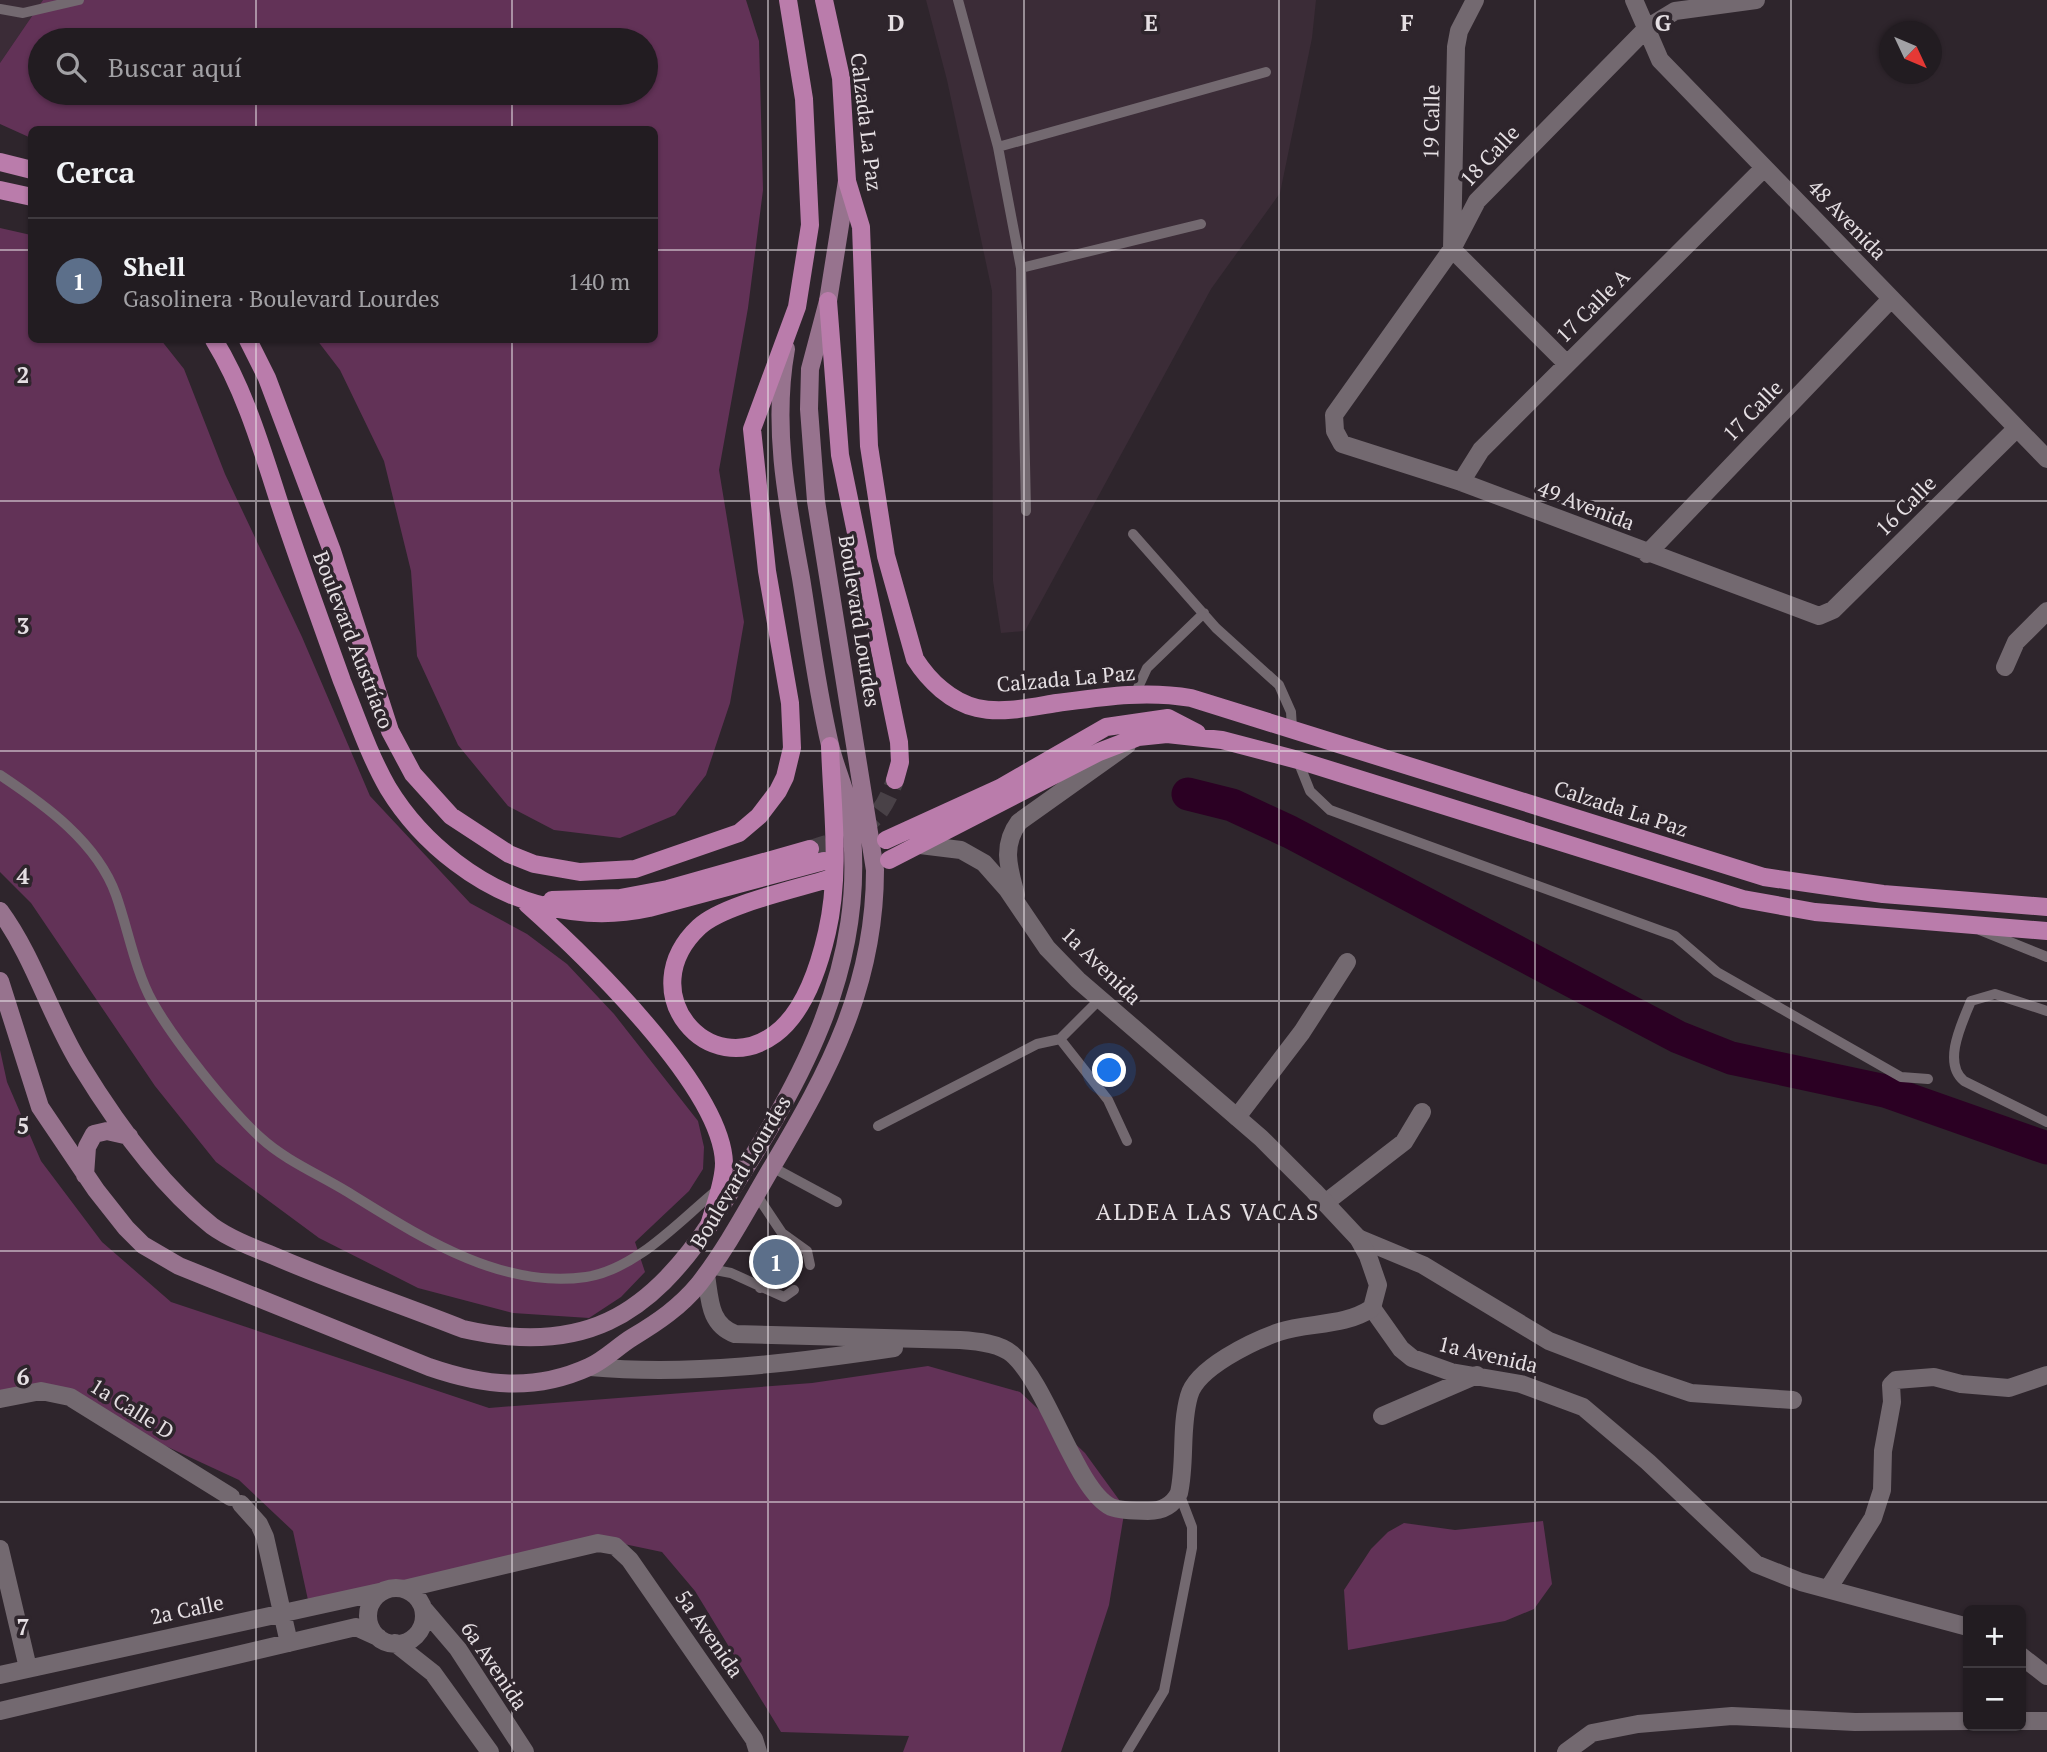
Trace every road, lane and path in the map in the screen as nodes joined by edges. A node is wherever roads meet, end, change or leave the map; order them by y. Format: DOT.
graph roads {
  1 [pos="79,0"];
  2 [pos="788,0"];
  3 [pos="824,0"];
  4 [pos="958,0"];
  5 [pos="1475,0"];
  6 [pos="1634,0"];
  7 [pos="1756,0"];
  8 [pos="0,9"];
  9 [pos="1647,28"];
  10 [pos="1266,72"];
  11 [pos="998,147"];
  12 [pos="0,162"];
  13 [pos="1764,168"];
  14 [pos="28,169"];
  15 [pos="847,181"];
  16 [pos="0,190"];
  17 [pos="28,196"];
  18 [pos="1201,224"];
  19 [pos="1452,249"];
  20 [pos="1021,268"];
  21 [pos="1891,299"];
  22 [pos="828,301"];
  23 [pos="789,333"];
  24 [pos="215,343"];
  25 [pos="250,343"];
  26 [pos="1567,364"];
  27 [pos="2017,428"];
  28 [pos="1335,431"];
  29 [pos="2047,460"];
  30 [pos="1461,482"];
  31 [pos="1026,511"];
  32 [pos="1133,534"];
  33 [pos="1647,554"];
  34 [pos="2047,611"];
  35 [pos="1204,613"];
  36 [pos="1826,614"];
  37 [pos="2005,667"];
  38 [pos="1135,694"];
  39 [pos="1292,728"];
  40 [pos="1138,737"];
  41 [pos="1204,737"];
  42 [pos="830,746"];
  43 [pos="1298,760"];
  44 [pos="0,775"];
  45 [pos="895,780"];
  46 [pos="886,840"];
  47 [pos="920,845"];
  48 [pos="817,855"];
  49 [pos="889,860"];
  50 [pos="828,879"];
  51 [pos="524,901"];
  52 [pos="2047,907"];
  53 [pos="1019,909"];
  54 [pos="0,911"];
  55 [pos="1966,924"];
  56 [pos="2047,931"];
  57 [pos="2047,957"];
  58 [pos="1347,962"];
  59 [pos="0,981"];
  60 [pos="1100,999"];
  61 [pos="2047,1010"];
  62 [pos="1060,1039"];
  63 [pos="1928,1079"];
  64 [pos="1422,1112"];
  65 [pos="1237,1117"];
  66 [pos="2047,1122"];
  67 [pos="878,1126"];
  68 [pos="129,1136"];
  69 [pos="1127,1141"];
  70 [pos="772,1167"];
  71 [pos="85,1175"];
  72 [pos="720,1187"];
  73 [pos="756,1194"];
  74 [pos="837,1202"];
  75 [pos="1325,1203"];
  76 [pos="709,1226"];
  77 [pos="1358,1238"];
  78 [pos="810,1265"];
  79 [pos="708,1272"];
  80 [pos="769,1275"];
  81 [pos="760,1288"];
  82 [pos="794,1290"];
  83 [pos="1372,1308"];
  84 [pos="939,1341"];
  85 [pos="590,1367"];
  86 [pos="1477,1375"];
  87 [pos="2047,1375"];
  88 [pos="0,1399"];
  89 [pos="1793,1400"];
  90 [pos="1382,1416"];
  91 [pos="1179,1493"];
  92 [pos="0,1549"];
  93 [pos="404,1589"];
  94 [pos="1828,1590"];
  95 [pos="384,1591"];
  96 [pos="423,1608"];
  97 [pos="281,1613"];
  98 [pos="1963,1626"];
  99 [pos="387,1640"];
  100 [pos="289,1643"];
  101 [pos="2026,1660"];
  102 [pos="28,1668"];
  103 [pos="0,1675"];
  104 [pos="2047,1676"];
  105 [pos="0,1711"];
  106 [pos="1963,1721"];
  107 [pos="2026,1721"];
  108 [pos="2047,1721"];
  109 [pos="490,1752"];
  110 [pos="525,1752"];
  111 [pos="758,1752"];
  112 [pos="1126,1752"];
  113 [pos="1566,1752"];
  1 -- 8 [label="lane"];
  2 -- 23 [label="main road"];
  3 -- 15 [label="main road, Calzada La Paz"];
  4 -- 11 [label="lane"];
  5 -- 19 [label="street, 19 Calle"];
  6 -- 9 [label="street, 48 Avenida"];
  7 -- 9 [label="street, 18 Calle"];
  9 -- 13 [label="street, 48 Avenida"];
  9 -- 19 [label="street, 18 Calle"];
  10 -- 11 [label="lane"];
  11 -- 20 [label="lane"];
  12 -- 14 [label="main road"];
  13 -- 21 [label="street, 48 Avenida"];
  13 -- 26 [label="street, 17 Calle A"];
  15 -- 22 [label="main road, Boulevard Lourdes"];
  15 -- 38 [label="main road, Calzada La Paz"];
  16 -- 17 [label="main road"];
  18 -- 20 [label="lane"];
  19 -- 26 [label="street"];
  19 -- 28 [label="street, 18 Calle"];
  20 -- 31 [label="lane"];
  21 -- 27 [label="street, 48 Avenida"];
  21 -- 33 [label="street, 17 Calle"];
  22 -- 45 [label="main road"];
  22 -- 70 [label="main road, Boulevard Lourdes"];
  23 -- 25 [label="main road, Boulevard Austríaco"];
  23 -- 42 [label="main road, Boulevard Lourdes"];
  24 -- 51 [label="main road, Boulevard Austríaco"];
  26 -- 30 [label="street, 17 Calle A"];
  27 -- 29 [label="street, 48 Avenida"];
  27 -- 36 [label="street, 16 Calle"];
  28 -- 30 [label="street, 49 Avenida"];
  30 -- 33 [label="street, 49 Avenida"];
  32 -- 35 [label="lane"];
  33 -- 36 [label="street, 49 Avenida"];
  34 -- 37 [label="street"];
  35 -- 38 [label="lane"];
  35 -- 39 [label="lane"];
  38 -- 39 [label="main road, Calzada La Paz"];
  39 -- 52 [label="main road, Calzada La Paz"];
  40 -- 41 [label="main road"];
  40 -- 47 [label="main road"];
  40 -- 53 [label="street, 1a Avenida"];
  41 -- 43 [label="main road"];
  41 -- 46 [label="main road"];
  42 -- 50 [label="main road"];
  42 -- 76 [label="main road, Boulevard Lourdes"];
  43 -- 55 [label="main road"];
  43 -- 63 [label="lane"];
  44 -- 72 [label="lane"];
  47 -- 49 [label="main road"];
  47 -- 53 [label="street, 1a Avenida"];
  48 -- 51 [label="main road"];
  51 -- 72 [label="main road"];
  53 -- 60 [label="street, 1a Avenida"];
  54 -- 68 [label="main road, Boulevard Lourdes"];
  55 -- 56 [label="main road"];
  55 -- 57 [label="lane"];
  58 -- 65 [label="street"];
  59 -- 71 [label="main road, Boulevard Lourdes"];
  60 -- 62 [label="lane"];
  60 -- 65 [label="street, 1a Avenida"];
  61 -- 66 [label="lane"];
  62 -- 67 [label="lane"];
  62 -- 69 [label="lane"];
  64 -- 75 [label="street"];
  65 -- 75 [label="street, 1a Avenida"];
  68 -- 71 [label="main road"];
  68 -- 76 [label="main road, Boulevard Lourdes"];
  70 -- 73 [label="main road, Boulevard Lourdes"];
  70 -- 74 [label="lane"];
  71 -- 85 [label="main road, Boulevard Lourdes"];
  72 -- 76 [label="main road"];
  73 -- 78 [label="lane"];
  73 -- 79 [label="main road, Boulevard Lourdes"];
  75 -- 77 [label="street, 1a Avenida"];
  77 -- 83 [label="street, 1a Avenida"];
  77 -- 89 [label="street"];
  79 -- 81 [label="lane"];
  79 -- 84 [label="street"];
  79 -- 85 [label="main road, Boulevard Lourdes"];
  80 -- 81 [label="lane"];
  81 -- 82 [label="lane"];
  83 -- 86 [label="street, 1a Avenida"];
  83 -- 91 [label="street"];
  84 -- 85 [label="street"];
  84 -- 91 [label="street"];
  86 -- 90 [label="street"];
  86 -- 94 [label="street, 1a Avenida"];
  87 -- 94 [label="street"];
  88 -- 97 [label="street, 1a Calle D"];
  91 -- 112 [label="lane"];
  92 -- 102 [label="street"];
  93 -- 95 [label="street"];
  93 -- 96 [label="street"];
  93 -- 111 [label="street, 5a Avenida"];
  94 -- 98 [label="street, 1a Avenida"];
  95 -- 97 [label="street, 2a Calle"];
  95 -- 99 [label="street"];
  96 -- 99 [label="street"];
  96 -- 110 [label="street, 6a Avenida"];
  97 -- 100 [label="street"];
  97 -- 102 [label="street, 2a Calle"];
  99 -- 100 [label="street"];
  99 -- 109 [label="street"];
  100 -- 105 [label="street"];
  101 -- 104 [label="street"];
  102 -- 103 [label="street, 2a Calle"];
  106 -- 113 [label="street"];
  107 -- 108 [label="street"];
}
